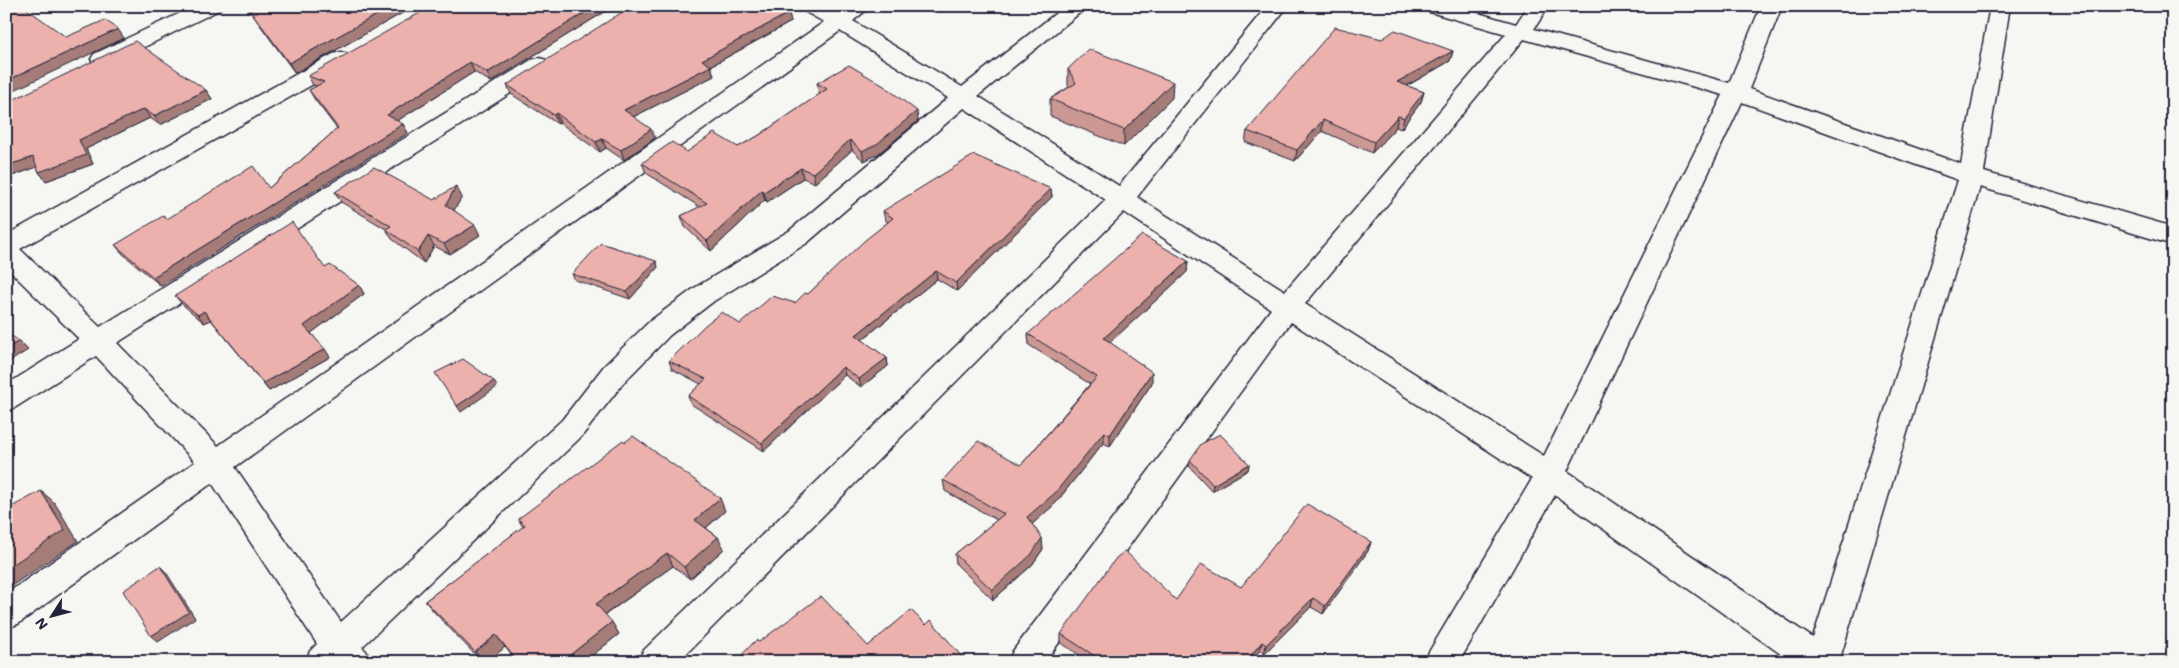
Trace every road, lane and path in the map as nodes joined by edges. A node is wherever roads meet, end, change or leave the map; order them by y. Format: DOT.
graph roads {
  1 [pos="212,6"];
  2 [pos="809,6"];
  3 [pos="1078,6"];
  4 [pos="1278,6"];
  5 [pos="1430,6"];
  6 [pos="1539,6"];
  7 [pos="1772,6"];
  8 [pos="2000,6"];
  9 [pos="851,14"];
  10 [pos="1521,32"];
  11 [pos="358,49"];
  12 [pos="558,54"];
  13 [pos="87,66"];
  14 [pos="1736,92"];
  15 [pos="962,97"];
  16 [pos="1972,176"];
  17 [pos="1122,199"];
  18 [pos="2173,236"];
  19 [pos="6,246"];
  20 [pos="6,251"];
  21 [pos="1288,306"];
  22 [pos="99,342"];
  23 [pos="6,399"];
  24 [pos="218,465"];
  25 [pos="1550,475"];
  26 [pos="6,613"];
  27 [pos="338,657"];
  28 [pos="655,662"];
  29 [pos="1025,662"];
  30 [pos="1440,662"];
  31 [pos="1821,662"];
  1 -- 13 [label="street"];
  2 -- 9 [label="street"];
  3 -- 15 [label="street"];
  4 -- 17 [label="street"];
  5 -- 10 [label="street"];
  6 -- 10 [label="street"];
  7 -- 14 [label="street"];
  8 -- 16 [label="street"];
  9 -- 15 [label="street"];
  9 -- 24 [label="street"];
  10 -- 14 [label="street"];
  10 -- 21 [label="street"];
  11 -- 19 [label="street"];
  12 -- 22 [label="street"];
  14 -- 16 [label="street"];
  14 -- 25 [label="street"];
  15 -- 17 [label="street"];
  15 -- 27 [label="street"];
  16 -- 18 [label="street"];
  16 -- 31 [label="street"];
  17 -- 21 [label="street"];
  17 -- 28 [label="street"];
  20 -- 22 [label="street"];
  21 -- 25 [label="street"];
  21 -- 29 [label="street"];
  22 -- 23 [label="street"];
  22 -- 24 [label="street"];
  24 -- 26 [label="street"];
  24 -- 27 [label="street"];
  25 -- 30 [label="street"];
  25 -- 31 [label="street"];
}
